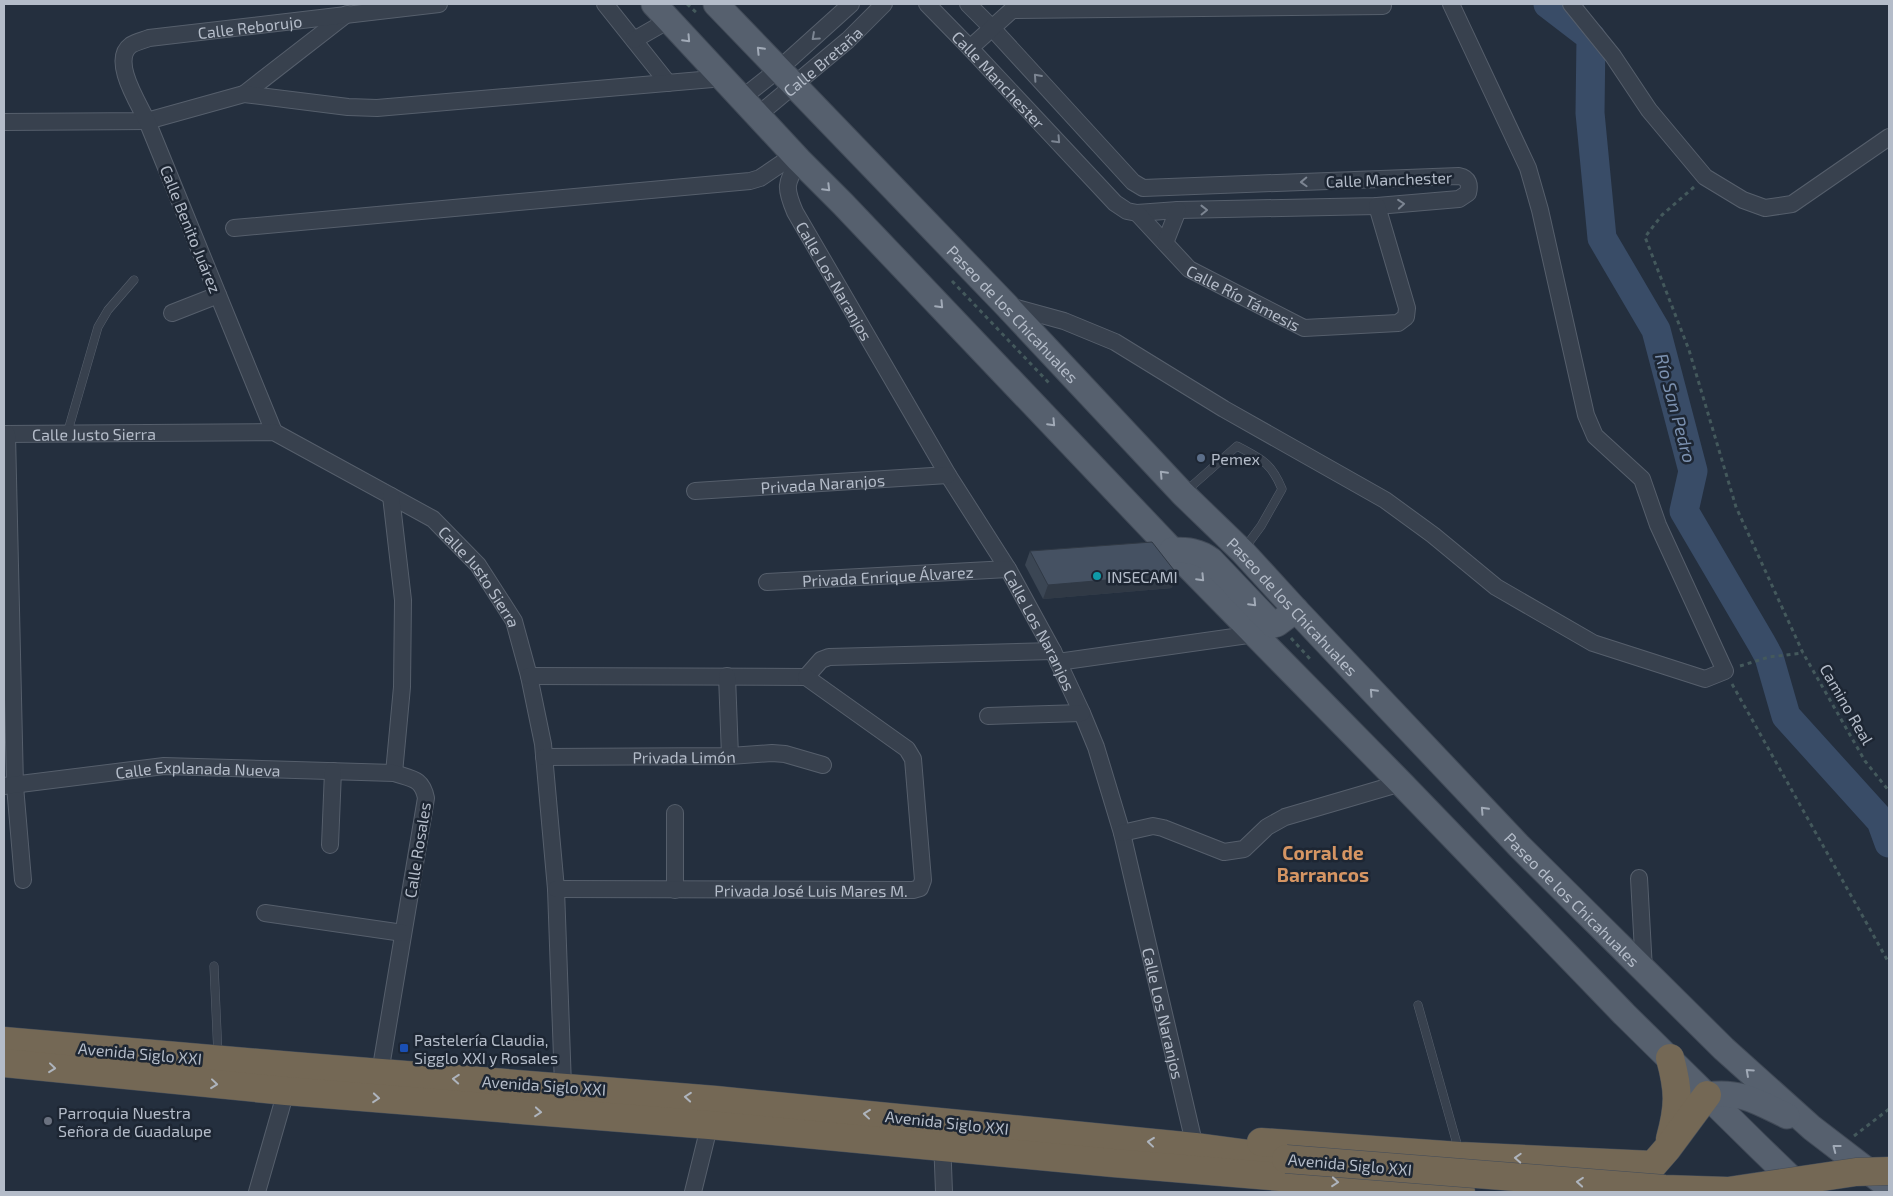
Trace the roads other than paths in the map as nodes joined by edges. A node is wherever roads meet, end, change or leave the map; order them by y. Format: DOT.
graph roads {
  1 [pos="439,4"];
  2 [pos="605,4"];
  3 [pos="716,4"];
  4 [pos="850,4"];
  5 [pos="884,4"];
  6 [pos="927,4"];
  7 [pos="968,4"];
  8 [pos="1451,4"];
  9 [pos="1571,4"];
  10 [pos="1383,6"];
  11 [pos="661,12"];
  12 [pos="347,14"];
  13 [pos="992,28"];
  14 [pos="149,38"];
  15 [pos="634,40"];
  16 [pos="970,48"];
  17 [pos="786,77"];
  18 [pos="724,78"];
  19 [pos="668,83"];
  20 [pos="244,94"];
  21 [pos="750,106"];
  22 [pos="147,121"];
  23 [pos="4,122"];
  24 [pos="1889,137"];
  25 [pos="797,158"];
  26 [pos="1143,188"];
  27 [pos="1377,206"];
  28 [pos="1178,210"];
  29 [pos="1137,213"];
  30 [pos="234,228"];
  31 [pos="1165,243"];
  32 [pos="134,280"];
  33 [pos="218,295"];
  34 [pos="1006,305"];
  35 [pos="172,314"];
  36 [pos="274,432"];
  37 [pos="5,434"];
  38 [pos="67,434"];
  39 [pos="948,475"];
  40 [pos="695,491"];
  41 [pos="1183,494"];
  42 [pos="391,496"];
  43 [pos="1172,550"];
  44 [pos="1242,551"];
  45 [pos="1008,569"];
  46 [pos="767,582"];
  47 [pos="1296,610"];
  48 [pos="1255,634"];
  49 [pos="1056,656"];
  50 [pos="529,676"];
  51 [pos="727,676"];
  52 [pos="806,677"];
  53 [pos="1082,713"];
  54 [pos="988,716"];
  55 [pos="730,756"];
  56 [pos="544,757"];
  57 [pos="824,765"];
  58 [pos="333,771"];
  59 [pos="394,773"];
  60 [pos="1401,783"];
  61 [pos="10,786"];
  62 [pos="675,813"];
  63 [pos="1122,833"];
  64 [pos="330,844"];
  65 [pos="1639,878"];
  66 [pos="23,880"];
  67 [pos="556,889"];
  68 [pos="676,890"];
  69 [pos="265,912"];
  70 [pos="403,933"];
  71 [pos="214,966"];
  72 [pos="1644,970"];
  73 [pos="1418,1005"];
  74 [pos="4,1041"];
  75 [pos="1670,1058"];
  76 [pos="218,1060"];
  77 [pos="4,1063"];
  78 [pos="380,1073"];
  79 [pos="290,1079"];
  80 [pos="563,1086"];
  81 [pos="1707,1095"];
  82 [pos="716,1100"];
  83 [pos="709,1125"];
  84 [pos="1812,1128"];
  85 [pos="942,1135"];
  86 [pos="1197,1147"];
  87 [pos="1460,1156"];
  88 [pos="1660,1157"];
  89 [pos="1889,1171"];
  90 [pos="1281,1176"];
  91 [pos="1889,1187"];
  92 [pos="257,1192"];
  93 [pos="693,1192"];
  94 [pos="944,1192"];
  95 [pos="1460,1192"];
  96 [pos="1641,1192"];
  97 [pos="1811,1192"];
  1 -- 12 [label="street, Calle Reborujo"];
  2 -- 15 [label="street"];
  17 -- 3 [label="main road, Paseo de los Chicahuales, one-way"];
  4 -- 17 [label="street, Calle Bretaña, one-way"];
  5 -- 17 [label="street, Calle Bretaña"];
  6 -- 16 [label="street, Calle Manchester"];
  7 -- 13 [label="street, Calle Manchester"];
  8 -- 34 [label="street"];
  9 -- 24 [label="street"];
  10 -- 13 [label="street"];
  11 -- 15 [label="street"];
  11 -- 18 [label="main road, one-way"];
  12 -- 14 [label="street, Calle Reborujo"];
  12 -- 20 [label="street"];
  13 -- 16 [label="street"];
  26 -- 13 [label="street, Calle Manchester, one-way"];
  14 -- 22 [label="street, Calle Benito Juárez"];
  15 -- 19 [label="street"];
  16 -- 29 [label="street, Calle Manchester, one-way"];
  17 -- 21 [label="street, Calle Bretaña"];
  17 -- 21 [label="street, Calle Bretaña"];
  17 -- 34 [label="main road, Paseo de los Chicahuales"];
  18 -- 19 [label="street"];
  18 -- 21 [label="main road"];
  19 -- 20 [label="street"];
  20 -- 22 [label="street"];
  21 -- 25 [label="main road"];
  22 -- 23 [label="street"];
  22 -- 33 [label="street, Calle Benito Juárez"];
  25 -- 30 [label="street"];
  25 -- 39 [label="street, Calle Los Naranjos"];
  25 -- 43 [label="main road, one-way"];
  27 -- 26 [label="street, Calle Manchester, one-way"];
  26 -- 29 [label="street"];
  28 -- 27 [label="street, Calle Manchester, one-way"];
  27 -- 31 [label="street, Calle Río Támesis"];
  28 -- 29 [label="street, Calle Manchester"];
  28 -- 31 [label="street"];
  29 -- 31 [label="street, Calle Río Támesis"];
  32 -- 38 [label="lane"];
  33 -- 35 [label="street"];
  33 -- 36 [label="street, Calle Benito Juárez"];
  41 -- 34 [label="main road, Paseo de los Chicahuales, one-way"];
  36 -- 38 [label="street, Calle Justo Sierra"];
  36 -- 42 [label="street, Calle Justo Sierra"];
  37 -- 38 [label="street, Calle Justo Sierra"];
  37 -- 61 [label="street"];
  39 -- 40 [label="street, Privada Naranjos"];
  39 -- 45 [label="street, Calle Los Naranjos"];
  41 -- 44 [label="main road, Paseo de los Chicahuales"];
  41 -- 44 [label="lane"];
  42 -- 50 [label="street, Calle Justo Sierra"];
  42 -- 59 [label="street"];
  43 -- 47 [label="main road, one-way"];
  43 -- 48 [label="main road, one-way"];
  44 -- 47 [label="main road, Paseo de los Chicahuales"];
  45 -- 46 [label="street, Privada Enrique Álvarez"];
  45 -- 49 [label="street, Calle Los Naranjos"];
  72 -- 47 [label="main road, Paseo de los Chicahuales, one-way"];
  48 -- 49 [label="street"];
  48 -- 60 [label="main road"];
  49 -- 52 [label="street"];
  49 -- 53 [label="street, Calle Los Naranjos"];
  50 -- 51 [label="street"];
  50 -- 56 [label="street, Calle Justo Sierra"];
  51 -- 52 [label="street"];
  51 -- 55 [label="street"];
  52 -- 68 [label="street, Privada José Luis Mares M."];
  53 -- 54 [label="street"];
  53 -- 63 [label="street, Calle Los Naranjos"];
  55 -- 56 [label="street, Privada Limón"];
  55 -- 57 [label="street, Privada Limón"];
  56 -- 67 [label="street, Calle Justo Sierra"];
  58 -- 59 [label="street, Calle Explanada Nueva"];
  58 -- 61 [label="street, Calle Explanada Nueva"];
  58 -- 64 [label="street"];
  59 -- 70 [label="street, Calle Rosales"];
  60 -- 63 [label="street"];
  60 -- 75 [label="main road"];
  61 -- 66 [label="street"];
  62 -- 68 [label="street"];
  63 -- 86 [label="street, Calle Los Naranjos"];
  65 -- 72 [label="street"];
  67 -- 68 [label="street, Privada José Luis Mares M."];
  67 -- 80 [label="street, Calle Justo Sierra"];
  69 -- 70 [label="street"];
  70 -- 78 [label="street, Calle Rosales"];
  71 -- 76 [label="lane"];
  84 -- 72 [label="main road, Paseo de los Chicahuales, one-way"];
  73 -- 87 [label="lane"];
  74 -- 76 [label="highway, Avenida Siglo XXI"];
  75 -- 81 [label="main road"];
  75 -- 88 [label="highway"];
  76 -- 79 [label="highway, Avenida Siglo XXI"];
  77 -- 79 [label="highway, Avenida Siglo XXI, one-way"];
  78 -- 79 [label="highway, Avenida Siglo XXI"];
  80 -- 78 [label="highway, Avenida Siglo XXI, one-way"];
  79 -- 83 [label="highway, Avenida Siglo XXI, one-way"];
  79 -- 92 [label="street"];
  82 -- 80 [label="highway, Avenida Siglo XXI, one-way"];
  81 -- 84 [label="main road"];
  81 -- 88 [label="highway"];
  81 -- 97 [label="main road"];
  82 -- 83 [label="street"];
  85 -- 82 [label="highway, Avenida Siglo XXI, one-way"];
  83 -- 85 [label="highway, Avenida Siglo XXI"];
  83 -- 93 [label="street"];
  91 -- 84 [label="main road, Paseo de los Chicahuales, one-way"];
  86 -- 85 [label="highway, Avenida Siglo XXI, one-way"];
  85 -- 90 [label="highway, Avenida Siglo XXI"];
  85 -- 94 [label="street"];
  86 -- 87 [label="highway"];
  86 -- 90 [label="highway, Avenida Siglo XXI"];
  88 -- 87 [label="highway, one-way"];
  88 -- 96 [label="highway"];
  89 -- 90 [label="highway, Avenida Siglo XXI, one-way, bridge"];
  90 -- 95 [label="highway, Avenida Siglo XXI, one-way"];
}
